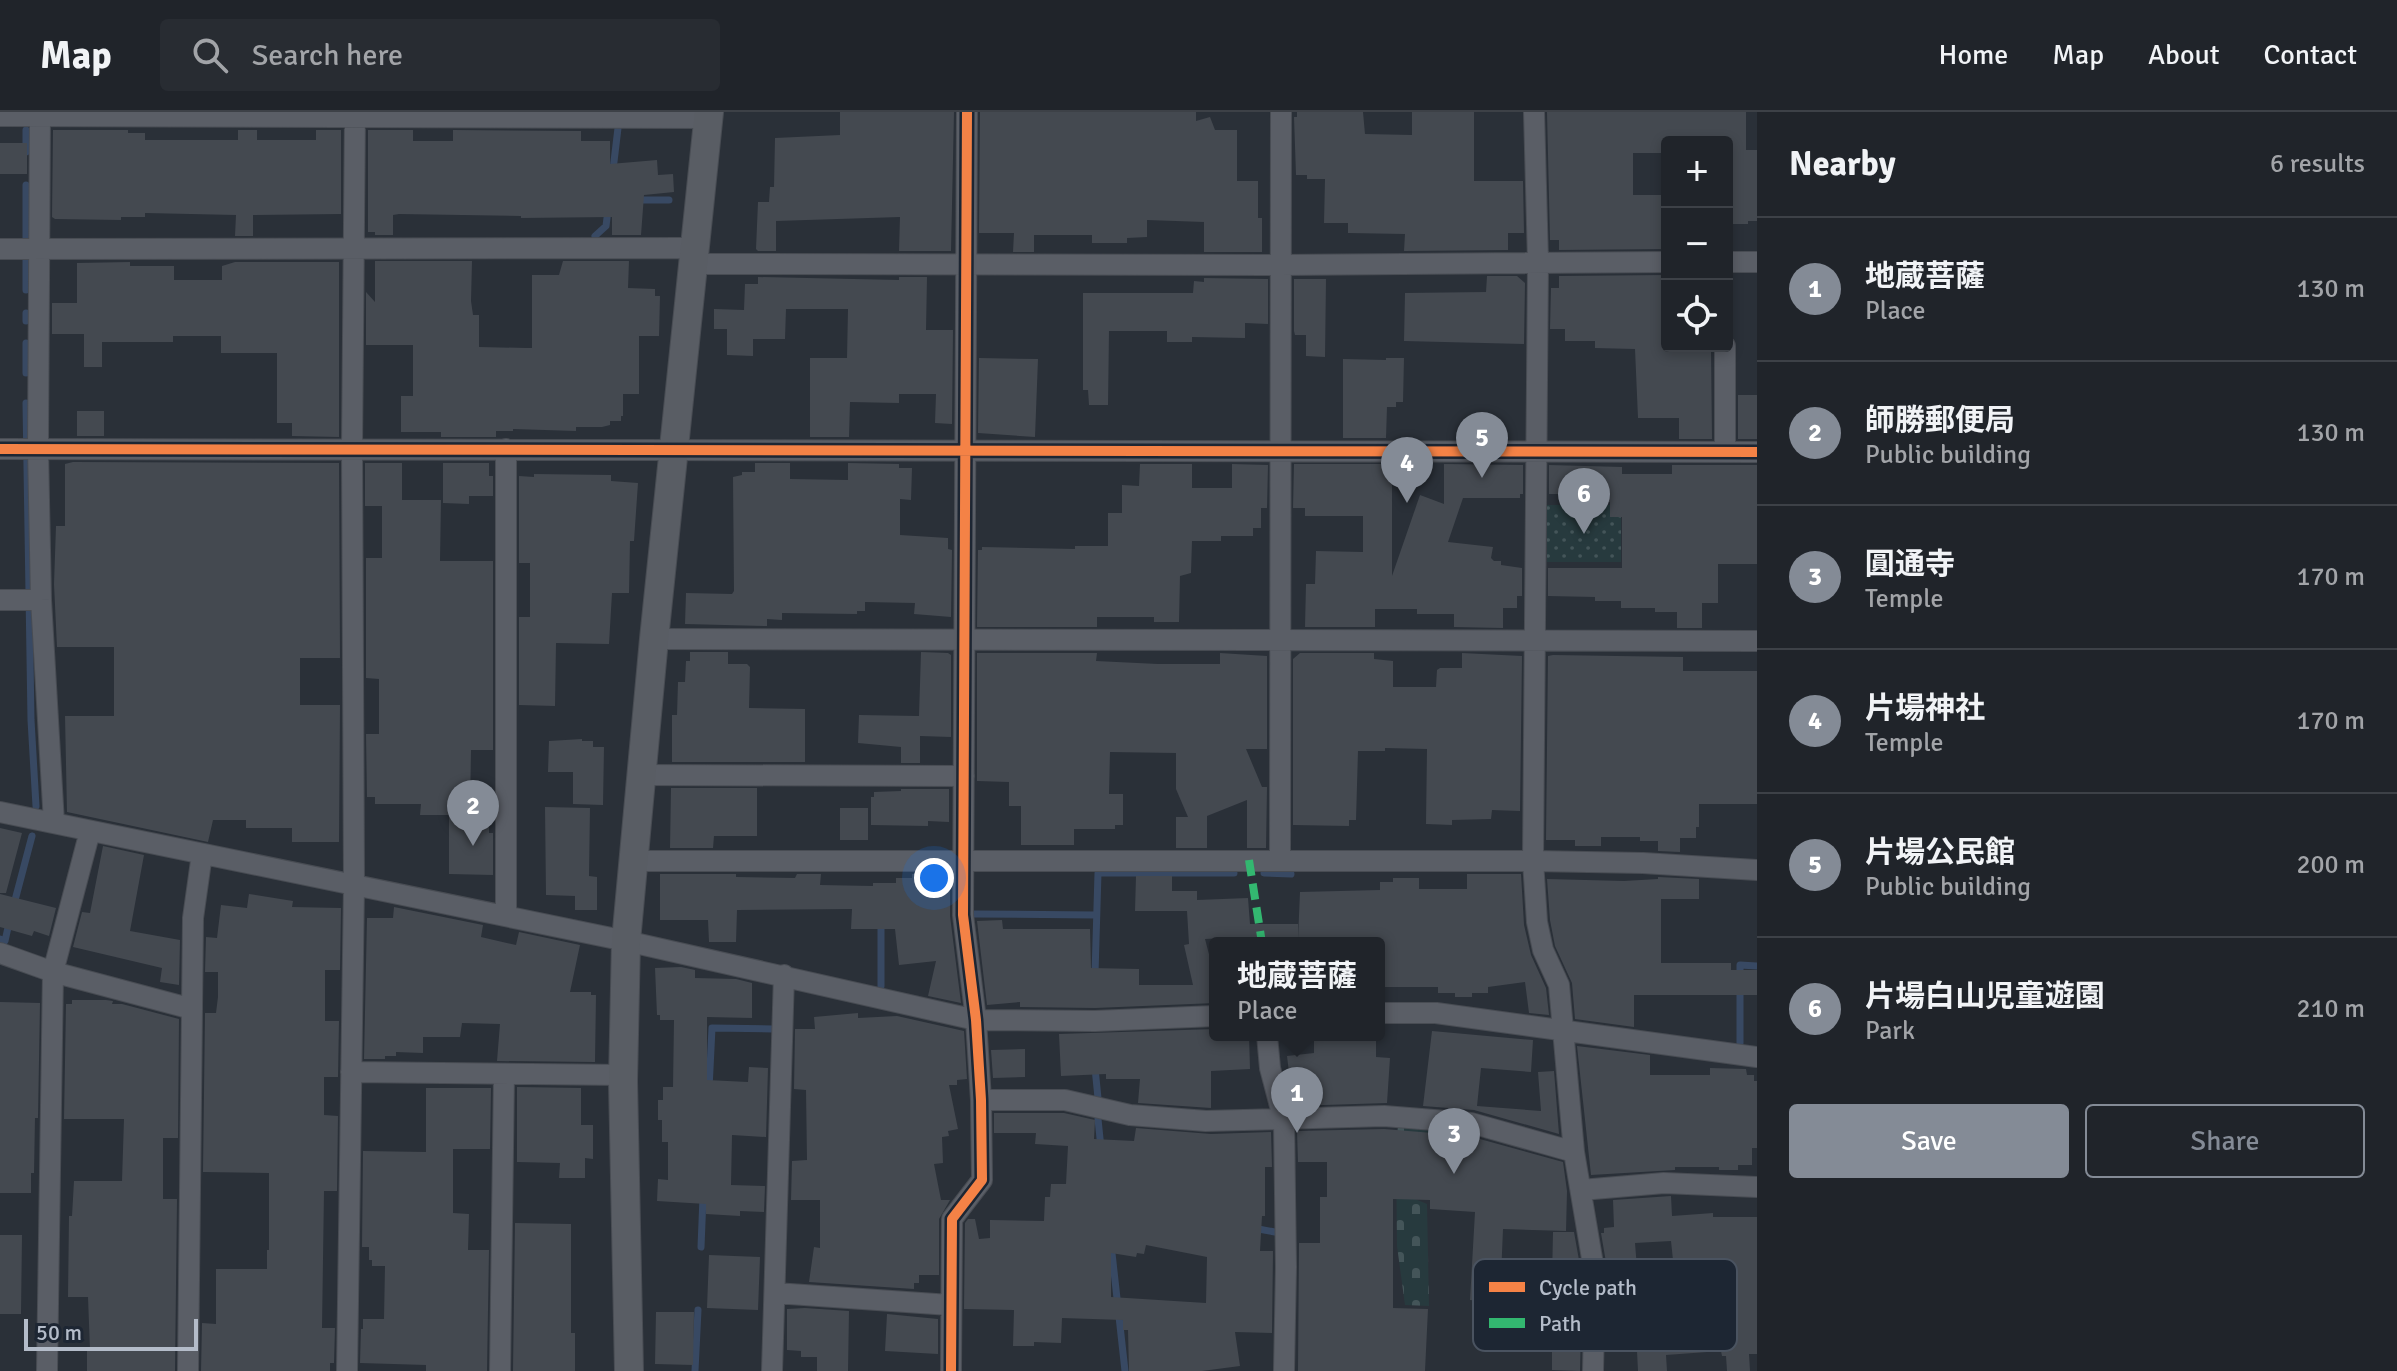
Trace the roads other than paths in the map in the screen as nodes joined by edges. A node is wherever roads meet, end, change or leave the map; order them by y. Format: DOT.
graph roads {
  1 [pos="967,112"];
  2 [pos="1281,112"];
  3 [pos="1534,112"];
  4 [pos="40,114"];
  5 [pos="355,114"];
  6 [pos="709,115"];
  7 [pos="0,116"];
  8 [pos="354,249"];
  9 [pos="22,250"];
  10 [pos="694,256"];
  11 [pos="1538,261"];
  12 [pos="1661,262"];
  13 [pos="1733,262"];
  14 [pos="1757,262"];
  15 [pos="966,265"];
  16 [pos="1280,265"];
  17 [pos="1725,352"];
  18 [pos="352,448"];
  19 [pos="22,449"];
  20 [pos="506,449"];
  21 [pos="674,450"];
  22 [pos="966,450"];
  23 [pos="1280,450"];
  24 [pos="1537,451"];
  25 [pos="1725,452"];
  26 [pos="1757,452"];
  27 [pos="0,600"];
  28 [pos="32,600"];
  29 [pos="654,639"];
  30 [pos="1280,640"];
  31 [pos="965,641"];
  32 [pos="1536,641"];
  33 [pos="1757,641"];
  34 [pos="642,775"];
  35 [pos="964,776"];
  36 [pos="0,812"];
  37 [pos="54,823"];
  38 [pos="90,831"];
  39 [pos="202,854"];
  40 [pos="1280,860"];
  41 [pos="634,861"];
  42 [pos="1533,861"];
  43 [pos="963,863"];
  44 [pos="1757,870"];
  45 [pos="354,885"];
  46 [pos="506,916"];
  47 [pos="626,941"];
  48 [pos="0,953"];
  49 [pos="53,972"];
  50 [pos="784,975"];
  51 [pos="192,1009"];
  52 [pos="1385,1013"];
  53 [pos="1209,1016"];
  54 [pos="976,1020"];
  55 [pos="1561,1030"];
  56 [pos="1268,1041"];
  57 [pos="1757,1057"];
  58 [pos="351,1072"];
  59 [pos="504,1074"];
  60 [pos="623,1075"];
  61 [pos="981,1100"];
  62 [pos="1284,1121"];
  63 [pos="1574,1152"];
  64 [pos="1757,1187"];
  65 [pos="1581,1190"];
  66 [pos="1592,1259"];
  67 [pos="775,1293"];
  68 [pos="950,1305"];
  69 [pos="1593,1351"];
  70 [pos="47,1371"];
  71 [pos="188,1371"];
  72 [pos="347,1371"];
  73 [pos="500,1371"];
  74 [pos="629,1371"];
  75 [pos="772,1371"];
  76 [pos="951,1371"];
  77 [pos="1284,1371"];
  78 [pos="1593,1371"];
  1 -- 15 [label="street"];
  2 -- 16 [label="street"];
  3 -- 11 [label="street"];
  4 -- 5 [label="street"];
  4 -- 7 [label="street"];
  4 -- 9 [label="street"];
  5 -- 6 [label="street"];
  5 -- 8 [label="street"];
  6 -- 10 [label="street"];
  8 -- 9 [label="street"];
  8 -- 10 [label="street"];
  8 -- 18 [label="street"];
  9 -- 19 [label="street"];
  10 -- 15 [label="street"];
  10 -- 21 [label="street"];
  11 -- 12 [label="street"];
  11 -- 16 [label="street"];
  11 -- 24 [label="street"];
  13 -- 14 [label="street"];
  15 -- 16 [label="street"];
  15 -- 22 [label="street"];
  16 -- 23 [label="street"];
  17 -- 25 [label="street"];
  18 -- 19 [label="street"];
  18 -- 20 [label="street"];
  18 -- 45 [label="street"];
  19 -- 28 [label="street"];
  20 -- 21 [label="street"];
  20 -- 46 [label="street"];
  21 -- 22 [label="street"];
  21 -- 29 [label="street"];
  22 -- 23 [label="street"];
  22 -- 31 [label="street"];
  23 -- 24 [label="street"];
  23 -- 30 [label="street"];
  24 -- 25 [label="street"];
  24 -- 32 [label="street"];
  25 -- 26 [label="street"];
  27 -- 28 [label="street"];
  28 -- 37 [label="street"];
  29 -- 31 [label="street"];
  29 -- 34 [label="street"];
  30 -- 31 [label="street"];
  30 -- 32 [label="street"];
  30 -- 40 [label="street"];
  31 -- 35 [label="street"];
  32 -- 33 [label="street"];
  32 -- 42 [label="street"];
  34 -- 35 [label="street"];
  34 -- 41 [label="street"];
  35 -- 43 [label="street"];
  36 -- 37 [label="street"];
  37 -- 38 [label="street"];
  38 -- 39 [label="street"];
  38 -- 49 [label="street"];
  39 -- 45 [label="street"];
  39 -- 51 [label="street"];
  40 -- 42 [label="street"];
  40 -- 43 [label="street"];
  41 -- 43 [label="street"];
  41 -- 47 [label="street"];
  42 -- 44 [label="street"];
  42 -- 55 [label="street"];
  43 -- 54 [label="street"];
  45 -- 46 [label="street"];
  45 -- 58 [label="street"];
  46 -- 47 [label="street"];
  47 -- 50 [label="street"];
  47 -- 60 [label="street"];
  48 -- 49 [label="street"];
  49 -- 51 [label="street"];
  49 -- 70 [label="street"];
  50 -- 54 [label="street"];
  50 -- 67 [label="street"];
  51 -- 71 [label="street"];
  52 -- 55 [label="street"];
  53 -- 54 [label="street"];
  54 -- 61 [label="street"];
  55 -- 57 [label="street"];
  55 -- 63 [label="street"];
  56 -- 62 [label="street"];
  58 -- 59 [label="street"];
  58 -- 72 [label="street"];
  59 -- 60 [label="street"];
  59 -- 73 [label="street"];
  60 -- 74 [label="street"];
  61 -- 62 [label="street"];
  61 -- 68 [label="street"];
  62 -- 63 [label="street"];
  62 -- 77 [label="street"];
  63 -- 65 [label="street"];
  64 -- 65 [label="street"];
  65 -- 66 [label="street"];
  67 -- 68 [label="street"];
  67 -- 75 [label="street"];
  68 -- 76 [label="street"];
  69 -- 78 [label="street"];
}
